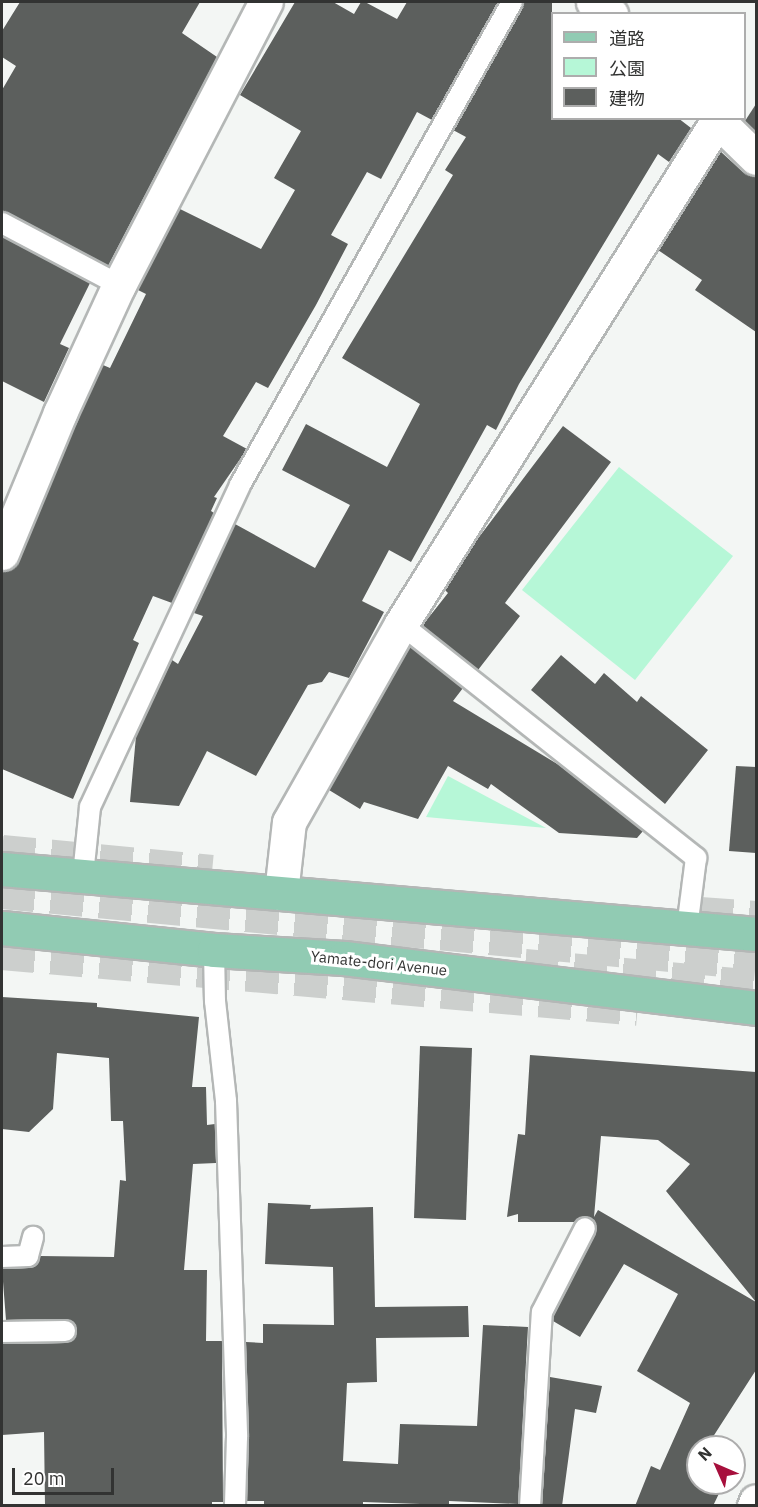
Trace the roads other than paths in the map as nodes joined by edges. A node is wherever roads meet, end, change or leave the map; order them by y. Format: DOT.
graph roads {
  1 [pos="266,2"];
  2 [pos="512,2"];
  3 [pos="593,2"];
  4 [pos="608,12"];
  5 [pos="716,121"];
  6 [pos="756,158"];
  7 [pos="2,223"];
  8 [pos="119,285"];
  9 [pos="2,553"];
  10 [pos="401,624"];
  11 [pos="2,869"];
  12 [pos="83,875"];
  13 [pos="281,893"];
  14 [pos="2,928"];
  15 [pos="687,928"];
  16 [pos="756,934"];
  17 [pos="214,950"];
  18 [pos="756,1008"];
  19 [pos="585,1228"];
  20 [pos="33,1237"];
  21 [pos="2,1257"];
  22 [pos="65,1331"];
  23 [pos="2,1332"];
  24 [pos="756,1501"];
  25 [pos="235,1506"];
  26 [pos="531,1506"];
  27 [pos="754,1506"];
  1 -- 8 [label="street"];
  2 -- 12 [label="lane"];
  3 -- 4 [label="street"];
  5 -- 6 [label="street"];
  5 -- 10 [label="street"];
  7 -- 8 [label="lane"];
  8 -- 9 [label="street"];
  10 -- 13 [label="street"];
  10 -- 15 [label="lane"];
  11 -- 12 [label="main road"];
  12 -- 13 [label="main road"];
  13 -- 15 [label="main road"];
  14 -- 17 [label="main road, Yamate-dori Avenue"];
  15 -- 16 [label="main road"];
  17 -- 18 [label="main road, Yamate-dori Avenue"];
  17 -- 25 [label="lane"];
  19 -- 26 [label="lane"];
  20 -- 21 [label="lane"];
  22 -- 23 [label="lane"];
  24 -- 27 [label="street"];
}
